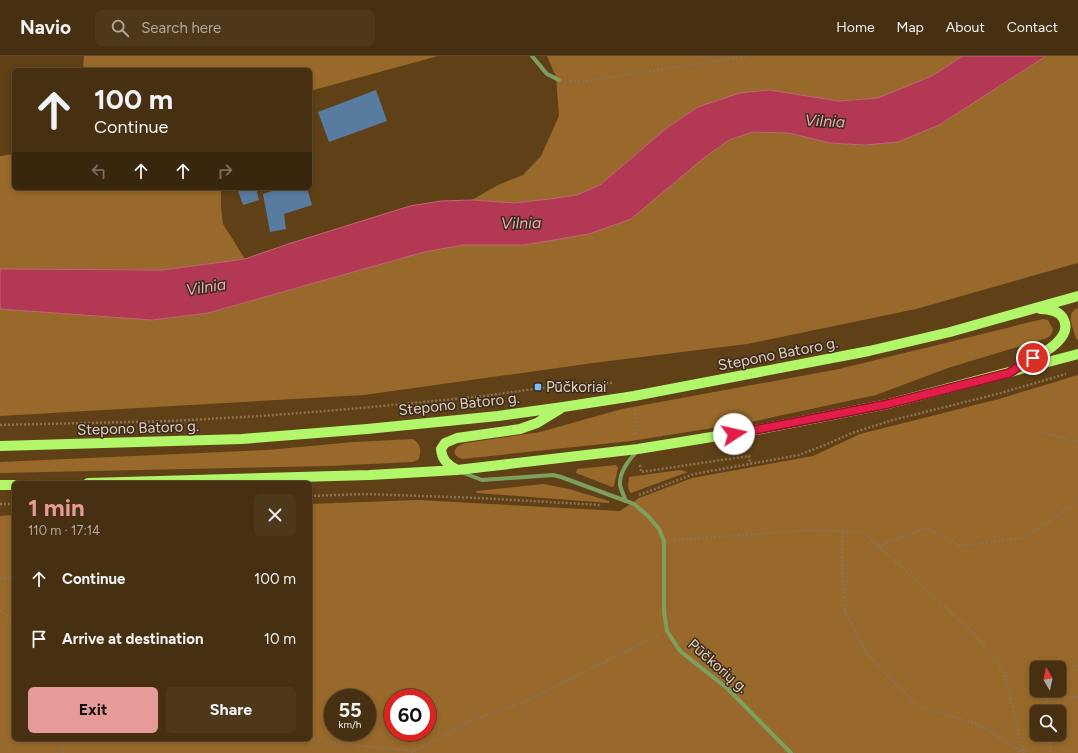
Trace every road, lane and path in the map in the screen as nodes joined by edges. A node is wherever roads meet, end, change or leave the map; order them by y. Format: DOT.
graph roads {
  1 [pos="532,56"];
  2 [pos="748,56"];
  3 [pos="559,80"];
  4 [pos="1078,296"];
  5 [pos="1032,309"];
  6 [pos="1078,354"];
  7 [pos="1009,373"];
  8 [pos="1070,373"];
  9 [pos="616,383"];
  10 [pos="563,407"];
  11 [pos="0,425"];
  12 [pos="1041,432"];
  13 [pos="1078,442"];
  14 [pos="0,446"];
  15 [pos="638,449"];
  16 [pos="457,470"];
  17 [pos="166,481"];
  18 [pos="0,485"];
  19 [pos="12,485"];
  20 [pos="312,496"];
  21 [pos="1078,499"];
  22 [pos="626,501"];
  23 [pos="0,504"];
  24 [pos="12,504"];
  25 [pos="843,532"];
  26 [pos="664,541"];
  27 [pos="878,546"];
  28 [pos="12,576"];
  29 [pos="0,579"];
  30 [pos="0,610"];
  31 [pos="12,619"];
  32 [pos="668,631"];
  33 [pos="1078,665"];
  34 [pos="1066,681"];
  35 [pos="1048,697"];
  36 [pos="1066,697"];
  37 [pos="1078,697"];
  38 [pos="1045,705"];
  39 [pos="60,741"];
  40 [pos="312,741"];
  41 [pos="1049,741"];
  42 [pos="416,751"];
  43 [pos="63,753"];
  44 [pos="411,753"];
  45 [pos="791,753"];
  46 [pos="1024,753"];
  47 [pos="1052,753"];
  1 -- 3 [label="street"];
  2 -- 3 [label="path"];
  4 -- 5 [label="main road, Stepono Batoro g."];
  5 -- 7 [label="main road"];
  5 -- 10 [label="main road, Stepono Batoro g."];
  6 -- 7 [label="main road"];
  7 -- 15 [label="main road"];
  8 -- 22 [label="path"];
  9 -- 11 [label="path"];
  10 -- 14 [label="main road, Stepono Batoro g."];
  10 -- 16 [label="main road"];
  12 -- 13 [label="path"];
  15 -- 16 [label="main road"];
  15 -- 22 [label="street"];
  16 -- 17 [label="main road"];
  16 -- 22 [label="street, Pūčkorių g."];
  18 -- 19 [label="main road"];
  20 -- 22 [label="path"];
  21 -- 27 [label="path"];
  22 -- 26 [label="street, Pūčkorių g."];
  23 -- 24 [label="path"];
  25 -- 26 [label="path"];
  25 -- 27 [label="path"];
  25 -- 46 [label="path"];
  26 -- 32 [label="street, Pūčkorių g."];
  27 -- 46 [label="path"];
  28 -- 29 [label="path"];
  30 -- 31 [label="path"];
  32 -- 42 [label="path"];
  32 -- 45 [label="street, Pūčkorių g."];
  33 -- 34 [label="path"];
  35 -- 38 [label="path"];
  36 -- 37 [label="path"];
  39 -- 43 [label="path"];
  40 -- 42 [label="path"];
  41 -- 47 [label="path"];
  42 -- 44 [label="path"];
}
